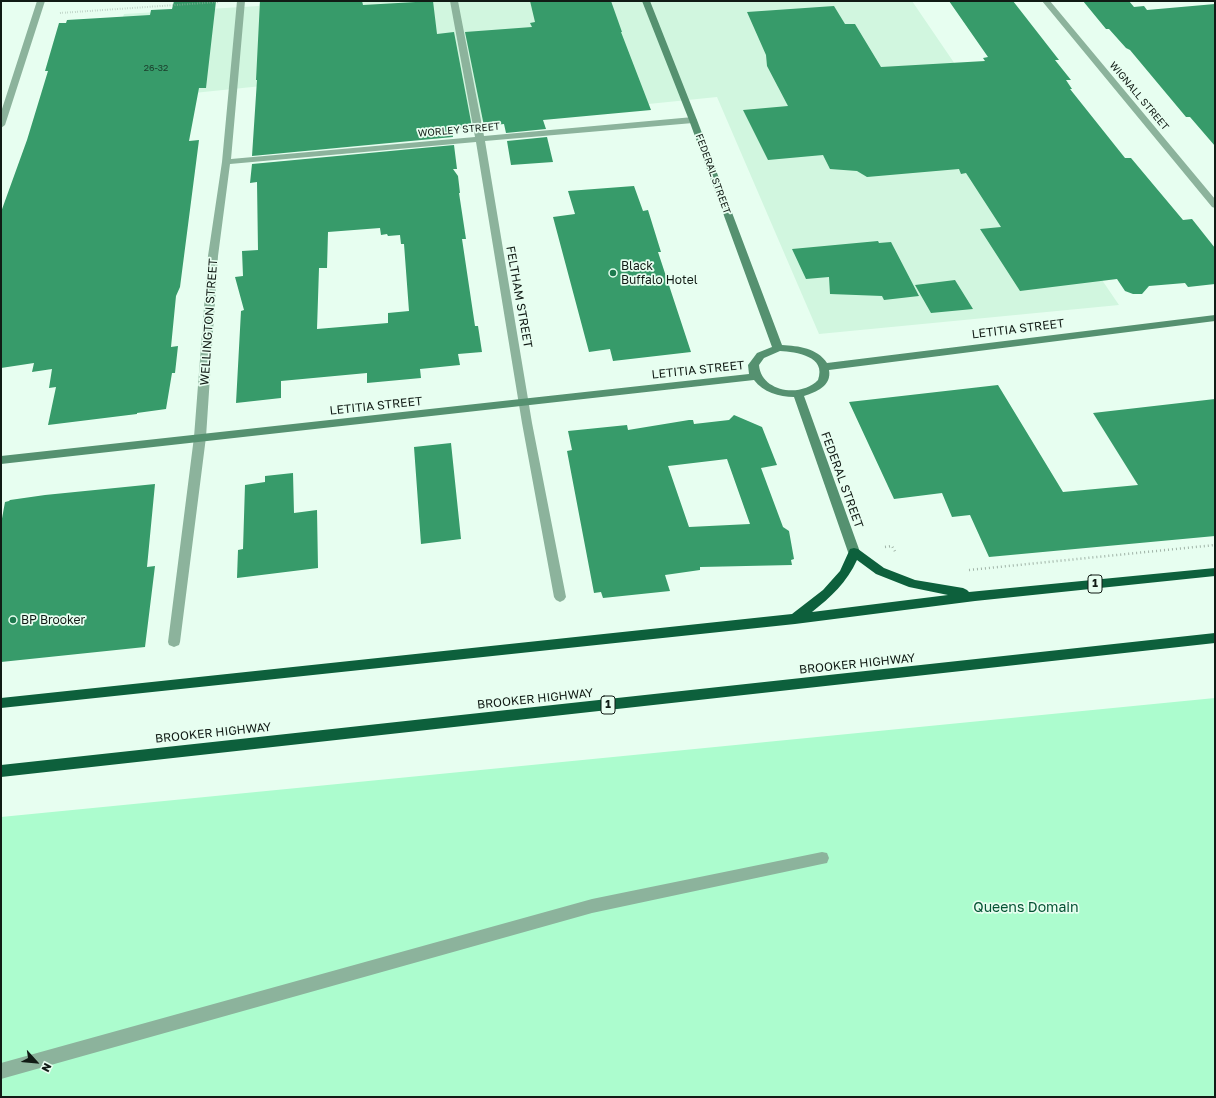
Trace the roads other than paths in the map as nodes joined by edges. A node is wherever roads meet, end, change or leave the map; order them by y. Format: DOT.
graph roads {
  1 [pos="41,1"];
  2 [pos="241,1"];
  3 [pos="454,1"];
  4 [pos="646,1"];
  5 [pos="1046,1"];
  6 [pos="693,120"];
  7 [pos="1,125"];
  8 [pos="480,139"];
  9 [pos="226,162"];
  10 [pos="1215,205"];
  11 [pos="1215,318"];
  12 [pos="778,348"];
  13 [pos="824,366"];
  14 [pos="755,377"];
  15 [pos="798,394"];
  16 [pos="524,403"];
  17 [pos="200,437"];
  18 [pos="1,460"];
  19 [pos="854,552"];
  20 [pos="1215,572"];
  21 [pos="975,596"];
  22 [pos="560,597"];
  23 [pos="794,619"];
  24 [pos="1215,638"];
  25 [pos="174,642"];
  26 [pos="1,703"];
  27 [pos="1,771"];
  28 [pos="822,858"];
  29 [pos="1,1071"];
  1 -- 7 [label="street"];
  2 -- 9 [label="street, WELLINGTON STREET"];
  3 -- 8 [label="street, FELTHAM STREET"];
  4 -- 6 [label="street, FEDERAL STREET"];
  5 -- 10 [label="street, WIGNALL STREET"];
  6 -- 8 [label="street, WORLEY STREET"];
  6 -- 12 [label="street, FEDERAL STREET"];
  8 -- 9 [label="street, WORLEY STREET"];
  8 -- 16 [label="street, FELTHAM STREET"];
  9 -- 17 [label="street, WELLINGTON STREET"];
  11 -- 13 [label="street, LETITIA STREET"];
  12 -- 13 [label="street"];
  12 -- 14 [label="street"];
  13 -- 15 [label="street"];
  14 -- 15 [label="street"];
  14 -- 16 [label="street, LETITIA STREET"];
  15 -- 19 [label="street, FEDERAL STREET"];
  16 -- 17 [label="street, LETITIA STREET"];
  16 -- 22 [label="street, FELTHAM STREET"];
  17 -- 18 [label="street, LETITIA STREET"];
  17 -- 25 [label="street, WELLINGTON STREET"];
  19 -- 21 [label="highway"];
  19 -- 23 [label="highway"];
  20 -- 21 [label="highway, 1"];
  21 -- 23 [label="highway, 1"];
  23 -- 26 [label="highway, 1"];
  24 -- 27 [label="highway, BROOKER HIGHWAY / 1"];
  28 -- 29 [label="street"];
}
